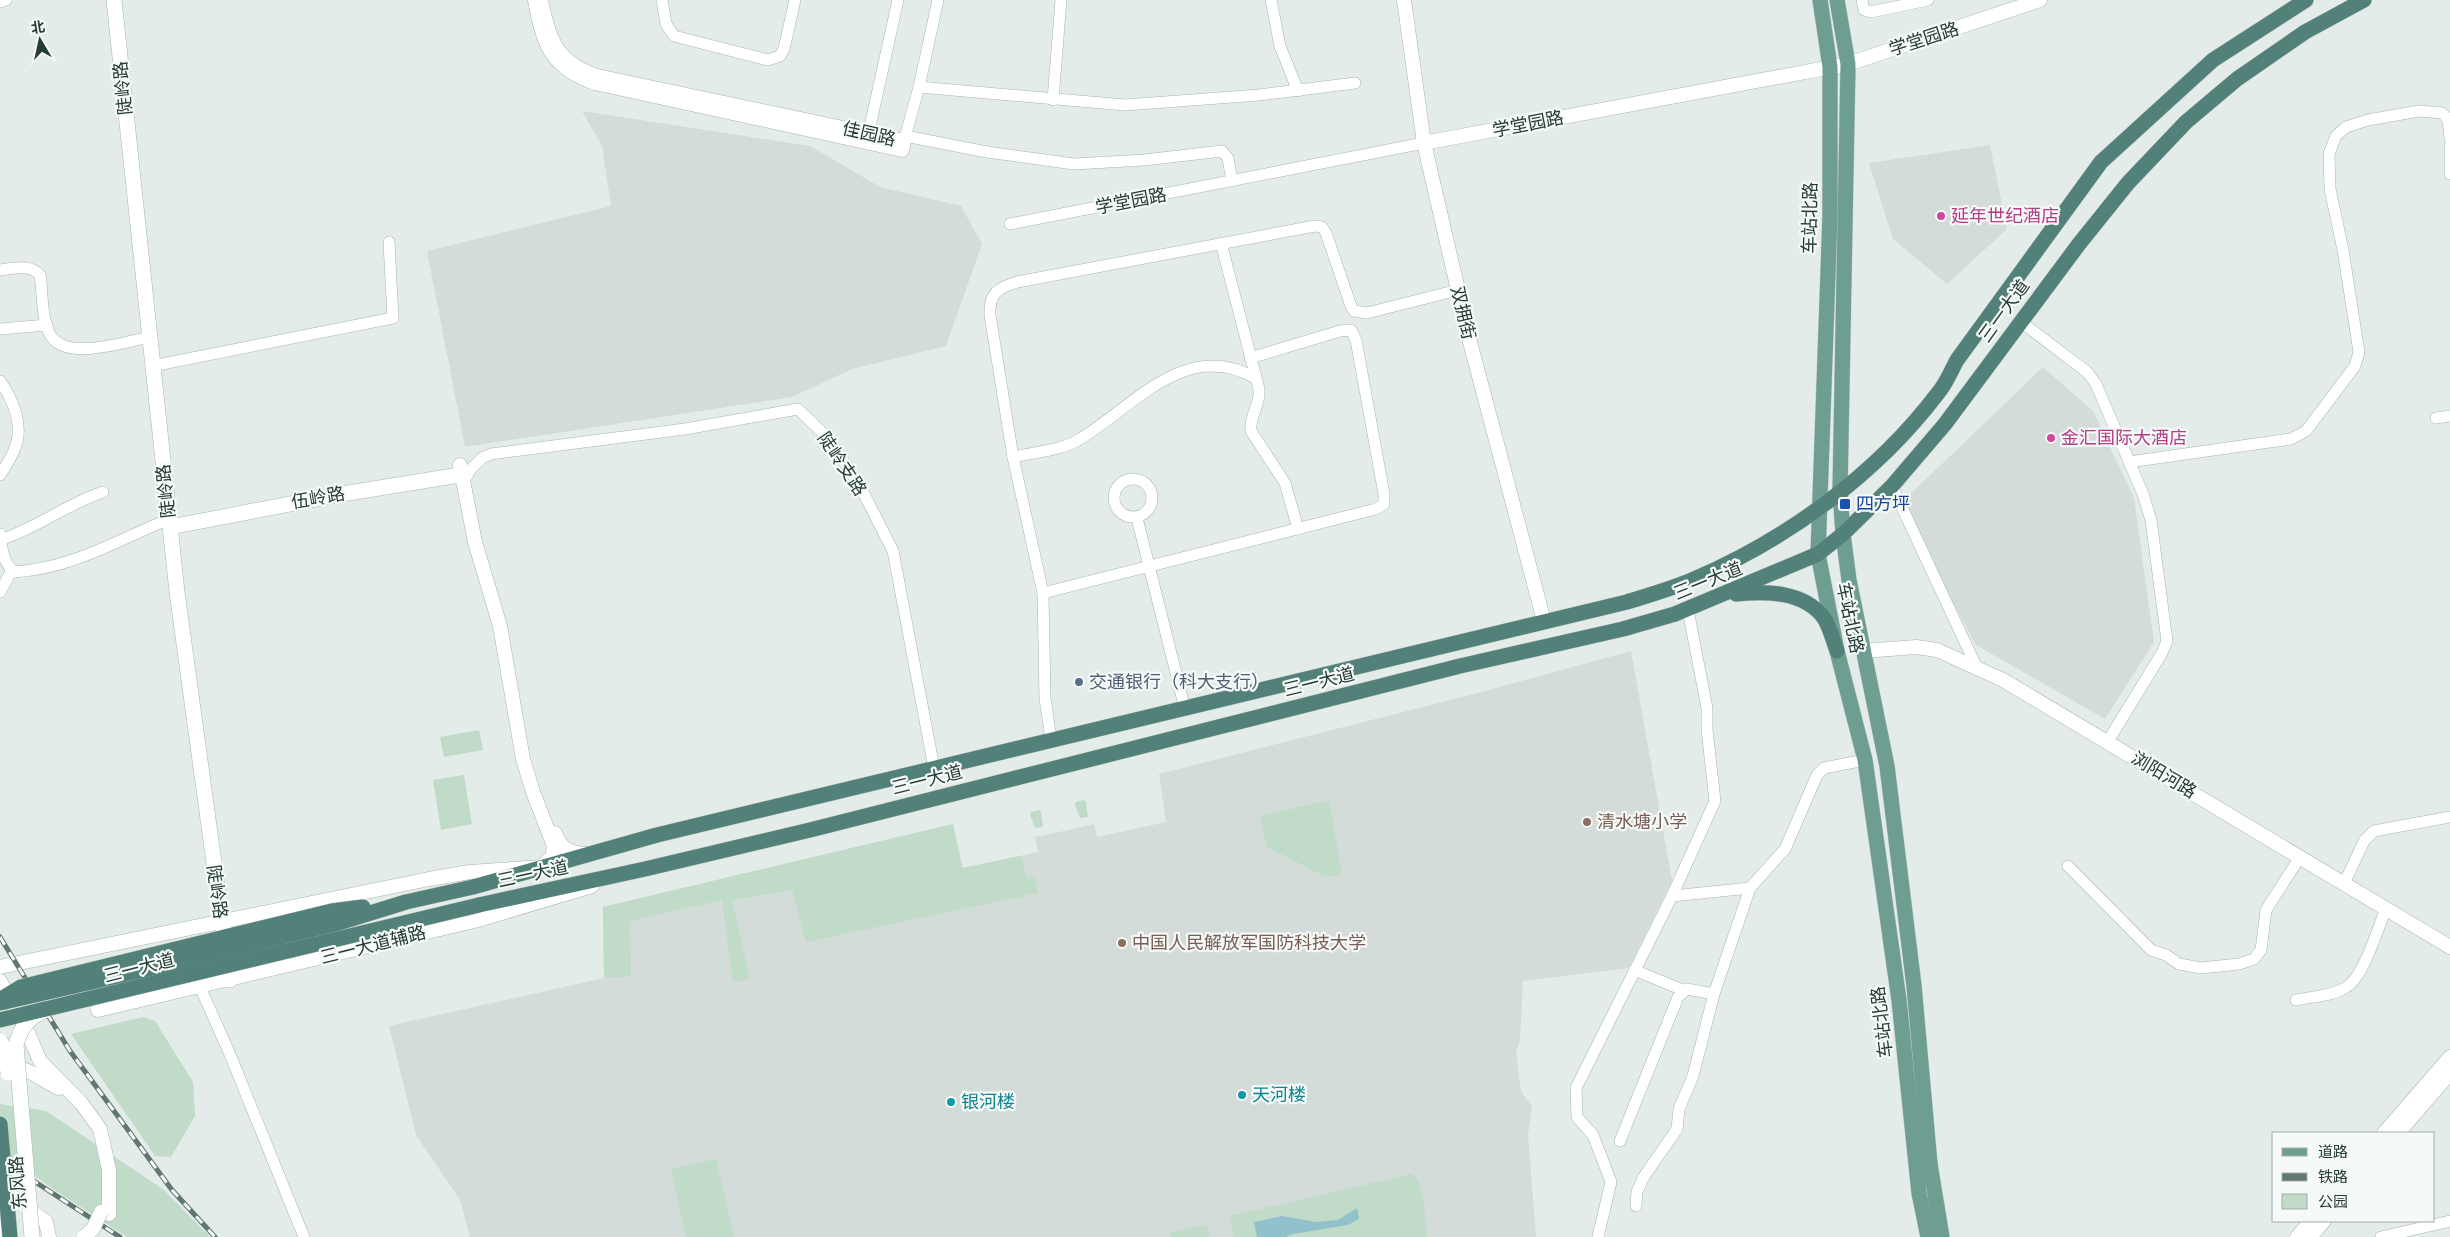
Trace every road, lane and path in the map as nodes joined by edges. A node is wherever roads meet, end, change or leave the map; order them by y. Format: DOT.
graph roads {
  1 [pos="6,0"];
  2 [pos="114,0"];
  3 [pos="124,0"];
  4 [pos="535,0"];
  5 [pos="541,0"];
  6 [pos="662,0"];
  7 [pos="795,0"];
  8 [pos="898,0"];
  9 [pos="938,0"];
  10 [pos="1061,0"];
  11 [pos="1271,0"];
  12 [pos="1404,0"];
  13 [pos="1820,0"];
  14 [pos="1836,0"];
  15 [pos="1862,0"];
  16 [pos="1928,0"];
  17 [pos="2040,0"];
  18 [pos="2364,0"];
  19 [pos="0,2"];
  20 [pos="2298,2"];
  21 [pos="1848,64"];
  22 [pos="1830,67"];
  23 [pos="1354,83"];
  24 [pos="919,87"];
  25 [pos="1298,91"];
  26 [pos="1053,100"];
  27 [pos="867,138"];
  28 [pos="2450,138"];
  29 [pos="904,139"];
  30 [pos="1424,143"];
  31 [pos="2450,145"];
  32 [pos="2450,174"];
  33 [pos="1232,181"];
  34 [pos="1010,224"];
  35 [pos="389,242"];
  36 [pos="1221,243"];
  37 [pos="0,270"];
  38 [pos="1458,290"];
  39 [pos="1360,313"];
  40 [pos="2020,321"];
  41 [pos="47,325"];
  42 [pos="0,329"];
  43 [pos="1351,330"];
  44 [pos="149,337"];
  45 [pos="1250,358"];
  46 [pos="157,365"];
  47 [pos="1255,378"];
  48 [pos="0,381"];
  49 [pos="2450,416"];
  50 [pos="2436,418"];
  51 [pos="1013,457"];
  52 [pos="2129,462"];
  53 [pos="463,469"];
  54 [pos="0,475"];
  55 [pos="1892,486"];
  56 [pos="1840,491"];
  57 [pos="103,492"];
  58 [pos="1818,508"];
  59 [pos="1137,518"];
  60 [pos="174,522"];
  61 [pos="1298,529"];
  62 [pos="1843,534"];
  63 [pos="0,538"];
  64 [pos="1818,554"];
  65 [pos="1149,566"];
  66 [pos="12,570"];
  67 [pos="0,592"];
  68 [pos="1042,593"];
  69 [pos="1724,595"];
  70 [pos="1688,610"];
  71 [pos="1544,622"];
  72 [pos="1837,651"];
  73 [pos="1863,651"];
  74 [pos="1978,668"];
  75 [pos="1185,708"];
  76 [pos="1050,739"];
  77 [pos="2108,741"];
  78 [pos="1865,760"];
  79 [pos="934,768"];
  80 [pos="2450,817"];
  81 [pos="589,854"];
  82 [pos="2300,857"];
  83 [pos="2068,866"];
  84 [pos="541,867"];
  85 [pos="644,869"];
  86 [pos="2344,884"];
  87 [pos="1750,888"];
  88 [pos="1672,896"];
  89 [pos="406,902"];
  90 [pos="2386,909"];
  91 [pos="226,921"];
  92 [pos="2450,947"];
  93 [pos="0,967"];
  94 [pos="1634,970"];
  95 [pos="234,979"];
  96 [pos="0,982"];
  97 [pos="200,987"];
  98 [pos="1683,990"];
  99 [pos="0,993"];
  100 [pos="1714,994"];
  101 [pos="21,998"];
  102 [pos="2296,1000"];
  103 [pos="0,1003"];
  104 [pos="50,1008"];
  105 [pos="98,1010"];
  106 [pos="0,1020"];
  107 [pos="0,1041"];
  108 [pos="0,1055"];
  109 [pos="2450,1057"];
  110 [pos="0,1061"];
  111 [pos="2450,1073"];
  112 [pos="58,1079"];
  113 [pos="0,1124"];
  114 [pos="2385,1132"];
  115 [pos="2399,1132"];
  116 [pos="1620,1141"];
  117 [pos="0,1188"];
  118 [pos="1636,1206"];
  119 [pos="30,1211"];
  120 [pos="105,1213"];
  121 [pos="0,1220"];
  122 [pos="2450,1221"];
  123 [pos="2310,1222"];
  124 [pos="2323,1222"];
  125 [pos="2,1237"];
  126 [pos="10,1237"];
  127 [pos="23,1237"];
  128 [pos="32,1237"];
  129 [pos="48,1237"];
  130 [pos="84,1237"];
  131 [pos="95,1237"];
  132 [pos="304,1237"];
  133 [pos="1598,1237"];
  134 [pos="1928,1237"];
  135 [pos="1942,1237"];
  136 [pos="2297,1237"];
  137 [pos="2310,1237"];
  138 [pos="2381,1237"];
  1 -- 19 [label="street"];
  2 -- 44 [label="main road, 陡岭路"];
  3 -- 46 [label="main road, 陡岭路"];
  4 -- 27 [label="street, 佳园路"];
  5 -- 27 [label="street, 佳园路"];
  6 -- 7 [label="street"];
  8 -- 27 [label="street"];
  9 -- 24 [label="street"];
  10 -- 26 [label="street"];
  11 -- 25 [label="street"];
  12 -- 30 [label="street, 双拥街"];
  13 -- 22 [label="main road, 车站北路"];
  14 -- 21 [label="main road, 车站北路"];
  15 -- 16 [label="street"];
  17 -- 21 [label="street, 学堂园路"];
  18 -- 40 [label="highway, 三一大道"];
  20 -- 56 [label="highway, 三一大道"];
  21 -- 22 [label="street, 学堂园路"];
  21 -- 56 [label="main road, 车站北路"];
  22 -- 30 [label="street, 学堂园路"];
  22 -- 58 [label="main road, 车站北路"];
  23 -- 25 [label="street"];
  24 -- 26 [label="street"];
  24 -- 29 [label="street"];
  25 -- 26 [label="street"];
  27 -- 29 [label="street, 佳园路"];
  28 -- 52 [label="street"];
  29 -- 33 [label="street"];
  30 -- 33 [label="street, 学堂园路"];
  30 -- 38 [label="street, 双拥街"];
  31 -- 32 [label="street"];
  33 -- 34 [label="street, 学堂园路"];
  35 -- 46 [label="street"];
  36 -- 39 [label="street"];
  36 -- 45 [label="street"];
  36 -- 51 [label="street"];
  37 -- 41 [label="street"];
  38 -- 39 [label="street"];
  38 -- 71 [label="street, 双拥街"];
  39 -- 43 [label="street"];
  40 -- 52 [label="street"];
  40 -- 55 [label="highway, 三一大道"];
  41 -- 42 [label="street"];
  41 -- 44 [label="street"];
  43 -- 45 [label="street"];
  43 -- 61 [label="street"];
  44 -- 46 [label="main road, 陡岭路"];
  45 -- 47 [label="street"];
  46 -- 60 [label="main road, 陡岭路"];
  47 -- 51 [label="street"];
  47 -- 61 [label="street"];
  48 -- 54 [label="street"];
  49 -- 50 [label="street"];
  51 -- 68 [label="street"];
  52 -- 77 [label="street"];
  53 -- 60 [label="main road, 伍岭路"];
  53 -- 79 [label="street, 陡岭支路"];
  53 -- 81 [label="street"];
  53 -- 84 [label="street"];
  55 -- 62 [label="highway, 三一大道"];
  55 -- 74 [label="street"];
  56 -- 58 [label="highway, 三一大道"];
  56 -- 62 [label="main road, 车站北路"];
  57 -- 63 [label="street"];
  58 -- 64 [label="main road, 车站北路"];
  58 -- 71 [label="highway, 三一大道"];
  59 -- 65 [label="street"];
  60 -- 66 [label="street"];
  60 -- 91 [label="main road, 陡岭路"];
  61 -- 65 [label="street"];
  62 -- 64 [label="highway, 三一大道"];
  62 -- 73 [label="main road, 车站北路"];
  63 -- 66 [label="street"];
  64 -- 69 [label="highway, 三一大道"];
  64 -- 72 [label="main road, 车站北路"];
  65 -- 68 [label="street"];
  65 -- 75 [label="street"];
  66 -- 67 [label="street"];
  68 -- 76 [label="street"];
  69 -- 70 [label="highway, 三一大道"];
  69 -- 72 [label="highway"];
  70 -- 85 [label="highway, 三一大道"];
  70 -- 88 [label="street"];
  71 -- 75 [label="highway, 三一大道"];
  72 -- 78 [label="main road, 车站北路"];
  73 -- 74 [label="street, 浏阳河路"];
  73 -- 135 [label="main road, 车站北路"];
  74 -- 77 [label="street, 浏阳河路"];
  75 -- 76 [label="highway, 三一大道"];
  76 -- 79 [label="highway, 三一大道"];
  77 -- 82 [label="street, 浏阳河路"];
  78 -- 87 [label="street"];
  78 -- 134 [label="main road, 车站北路"];
  79 -- 81 [label="highway, 三一大道"];
  80 -- 86 [label="street"];
  81 -- 84 [label="highway, 三一大道"];
  82 -- 83 [label="street"];
  82 -- 86 [label="street, 浏阳河路"];
  84 -- 89 [label="highway, 三一大道, bridge"];
  84 -- 91 [label="street"];
  85 -- 95 [label="street, 三一大道辅路"];
  85 -- 104 [label="highway, 三一大道, bridge"];
  86 -- 90 [label="street, 浏阳河路"];
  87 -- 88 [label="street"];
  87 -- 100 [label="street"];
  88 -- 94 [label="street"];
  89 -- 101 [label="highway, 三一大道, bridge"];
  89 -- 103 [label="highway, bridge"];
  90 -- 92 [label="street, 浏阳河路"];
  90 -- 102 [label="street"];
  91 -- 93 [label="street"];
  91 -- 95 [label="main road, 陡岭路"];
  94 -- 98 [label="street"];
  94 -- 133 [label="street"];
  95 -- 97 [label="street, 三一大道辅路"];
  96 -- 112 [label="street"];
  97 -- 105 [label="street, 三一大道辅路"];
  97 -- 132 [label="street"];
  98 -- 100 [label="street"];
  98 -- 116 [label="street"];
  99 -- 101 [label="street, bridge"];
  100 -- 118 [label="street"];
  101 -- 103 [label="highway, 三一大道, bridge"];
  104 -- 106 [label="highway, 三一大道, bridge"];
  104 -- 119 [label="main road, bridge"];
  107 -- 127 [label="main road, 东风路, bridge"];
  108 -- 112 [label="street"];
  109 -- 114 [label="street"];
  110 -- 120 [label="street"];
  111 -- 115 [label="street"];
  112 -- 120 [label="street"];
  113 -- 126 [label="highway, bridge"];
  117 -- 129 [label="street"];
  119 -- 128 [label="main road, bridge"];
  119 -- 129 [label="street"];
  120 -- 130 [label="street, bridge"];
  120 -- 131 [label="street"];
  121 -- 125 [label="street"];
  122 -- 138 [label="street"];
  123 -- 136 [label="street"];
  124 -- 137 [label="street"];
}
